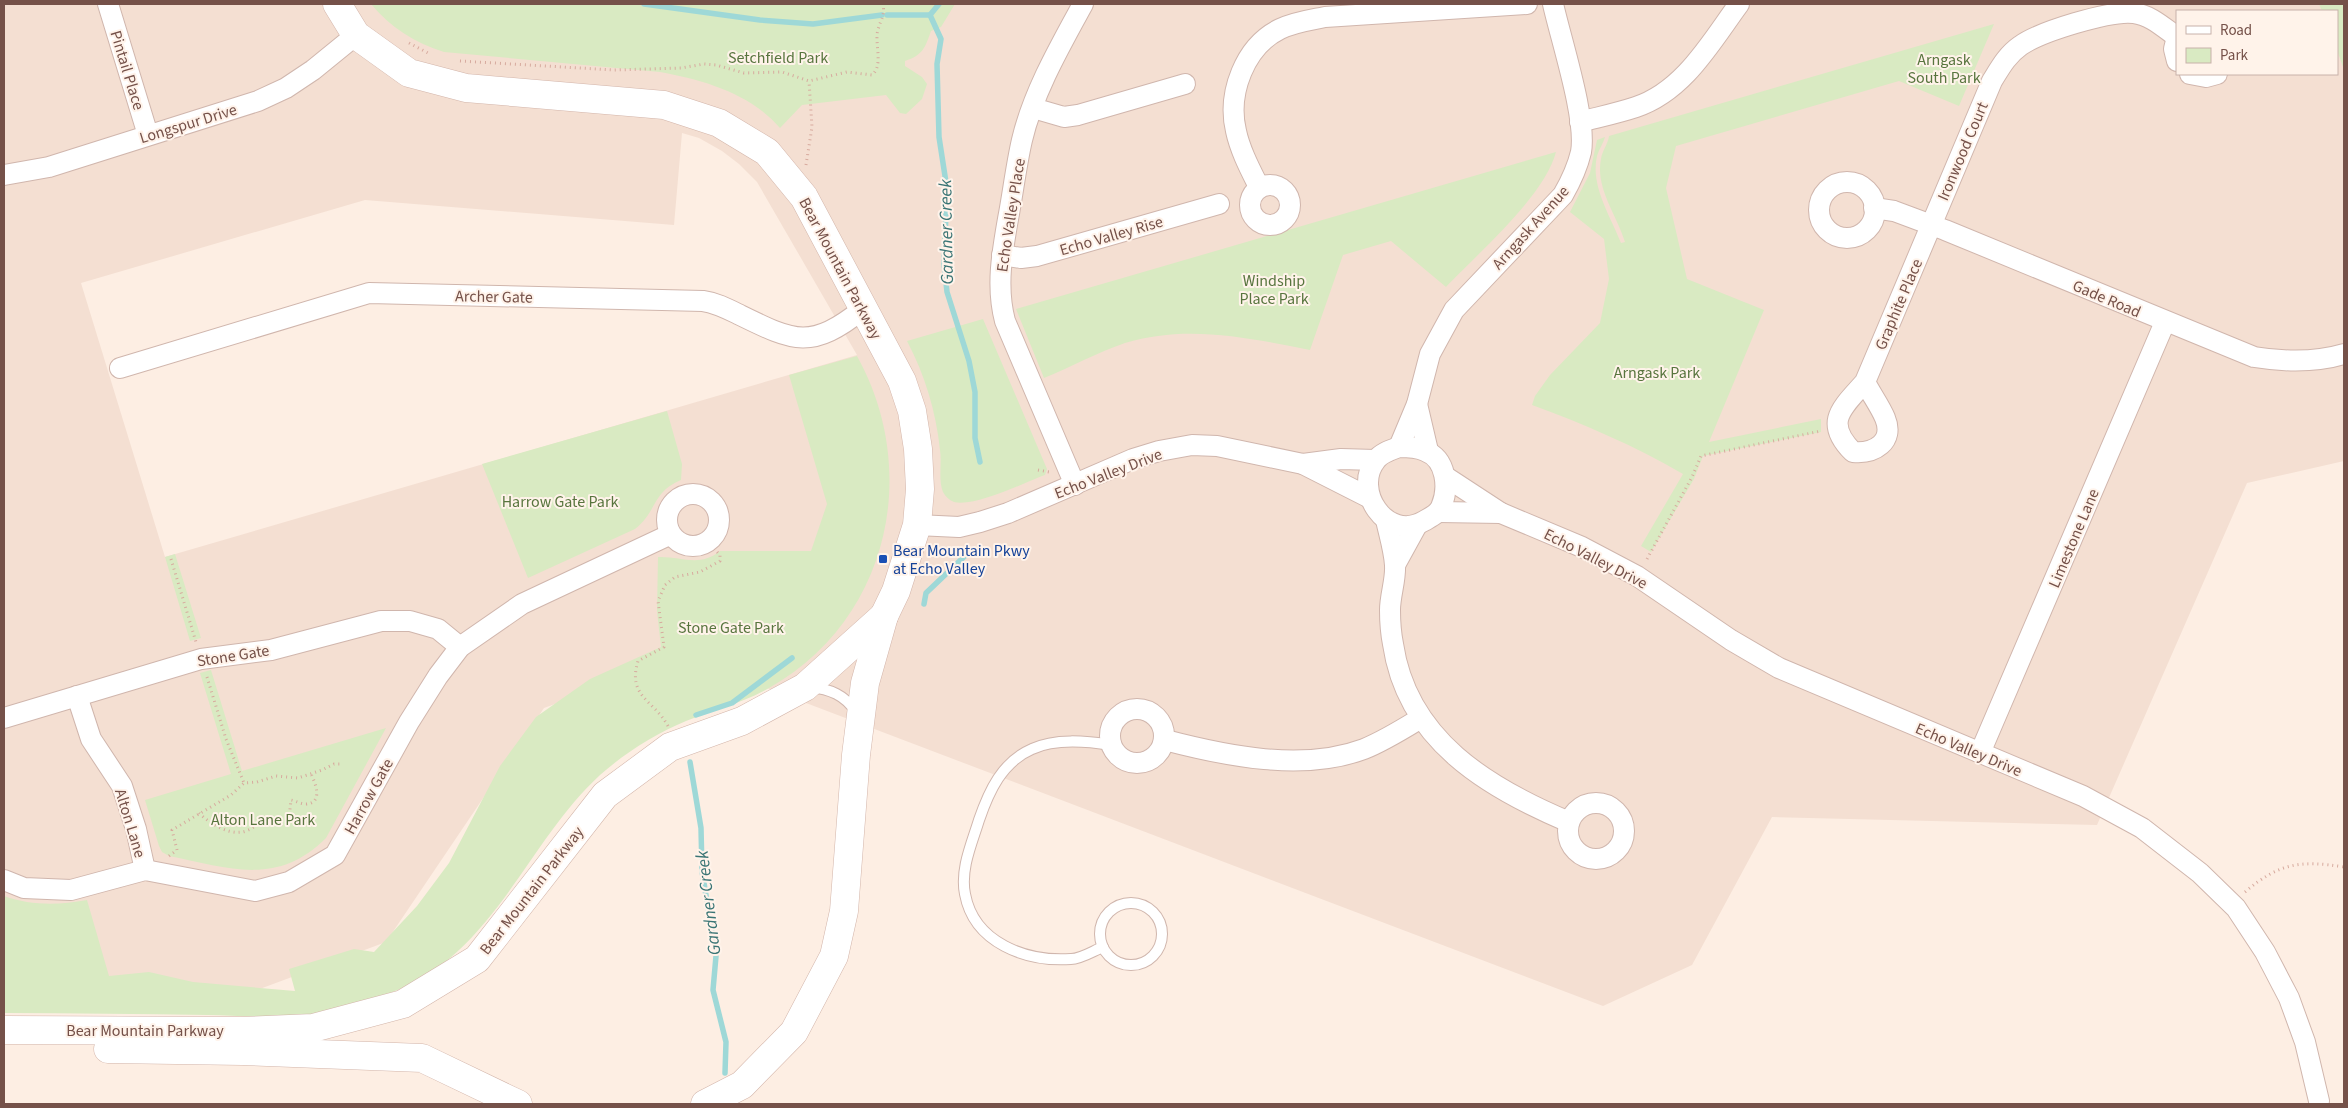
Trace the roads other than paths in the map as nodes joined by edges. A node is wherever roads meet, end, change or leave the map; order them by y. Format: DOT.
graph roads {
  1 [pos="108,4"];
  2 [pos="337,4"];
  3 [pos="1083,4"];
  4 [pos="1527,4"];
  5 [pos="1553,4"];
  6 [pos="1739,4"];
  7 [pos="356,35"];
  8 [pos="2176,36"];
  9 [pos="2176,41"];
  10 [pos="2176,57"];
  11 [pos="2195,75"];
  12 [pos="2213,75"];
  13 [pos="1184,84"];
  14 [pos="1033,108"];
  15 [pos="1580,122"];
  16 [pos="148,135"];
  17 [pos="4,175"];
  18 [pos="1259,187"];
  19 [pos="1218,204"];
  20 [pos="1874,208"];
  21 [pos="1930,225"];
  22 [pos="1002,255"];
  23 [pos="863,309"];
  24 [pos="2165,322"];
  25 [pos="2344,354"];
  26 [pos="120,368"];
  27 [pos="1866,382"];
  28 [pos="1417,404"];
  29 [pos="1399,447"];
  30 [pos="1428,451"];
  31 [pos="1375,460"];
  32 [pos="1302,464"];
  33 [pos="1446,476"];
  34 [pos="1075,485"];
  35 [pos="1370,498"];
  36 [pos="1439,512"];
  37 [pos="1501,513"];
  38 [pos="1386,520"];
  39 [pos="917,525"];
  40 [pos="1417,525"];
  41 [pos="669,535"];
  42 [pos="1395,565"];
  43 [pos="884,616"];
  44 [pos="460,647"];
  45 [pos="805,686"];
  46 [pos="77,696"];
  47 [pos="4,718"];
  48 [pos="1421,718"];
  49 [pos="860,720"];
  50 [pos="1165,740"];
  51 [pos="1111,745"];
  52 [pos="1980,753"];
  53 [pos="1568,822"];
  54 [pos="153,865"];
  55 [pos="4,880"];
  56 [pos="1103,947"];
  57 [pos="4,1030"];
  58 [pos="4,1048"];
  59 [pos="2319,1101"];
  60 [pos="518,1104"];
  61 [pos="706,1104"];
  1 -- 16 [label="street, Pintail Place"];
  2 -- 7 [label="street, Bear Mountain Parkway"];
  3 -- 14 [label="street, Echo Valley Place"];
  4 -- 18 [label="street"];
  5 -- 15 [label="street, Arngask Avenue"];
  6 -- 15 [label="street"];
  7 -- 16 [label="street, Longspur Drive"];
  7 -- 23 [label="street, Bear Mountain Parkway"];
  8 -- 21 [label="street, Ironwood Court"];
  9 -- 10 [label="street, Ironwood Court"];
  11 -- 12 [label="street"];
  13 -- 14 [label="street"];
  14 -- 22 [label="street, Echo Valley Place"];
  15 -- 28 [label="street, Arngask Avenue"];
  16 -- 17 [label="street, Longspur Drive"];
  19 -- 22 [label="street, Echo Valley Rise"];
  20 -- 21 [label="street, Gade Road"];
  21 -- 24 [label="street, Gade Road"];
  21 -- 27 [label="street, Graphite Place"];
  22 -- 34 [label="street, Echo Valley Place"];
  23 -- 26 [label="street, Archer Gate"];
  23 -- 39 [label="street, Bear Mountain Parkway"];
  24 -- 25 [label="street, Gade Road"];
  24 -- 52 [label="street, Limestone Lane"];
  28 -- 29 [label="street, Arngask Avenue"];
  28 -- 30 [label="street, Arngask Avenue"];
  29 -- 30 [label="street"];
  29 -- 31 [label="street"];
  30 -- 33 [label="street"];
  31 -- 32 [label="street, Echo Valley Drive"];
  31 -- 35 [label="street"];
  32 -- 34 [label="street, Echo Valley Drive"];
  32 -- 35 [label="street, Echo Valley Drive"];
  33 -- 36 [label="street"];
  33 -- 37 [label="street, Echo Valley Drive"];
  34 -- 39 [label="street, Echo Valley Drive"];
  35 -- 38 [label="street"];
  36 -- 37 [label="street, Echo Valley Drive"];
  36 -- 40 [label="street"];
  37 -- 52 [label="street, Echo Valley Drive"];
  38 -- 40 [label="street"];
  38 -- 42 [label="street"];
  39 -- 43 [label="street, Bear Mountain Parkway"];
  40 -- 42 [label="street"];
  41 -- 41 [label="street"];
  41 -- 44 [label="street, Harrow Gate"];
  42 -- 48 [label="street"];
  43 -- 45 [label="street, Bear Mountain Parkway"];
  43 -- 49 [label="street, Bear Mountain Parkway"];
  44 -- 46 [label="street, Stone Gate"];
  44 -- 54 [label="street, Harrow Gate"];
  45 -- 49 [label="lane"];
  45 -- 57 [label="street, Bear Mountain Parkway"];
  46 -- 47 [label="street, Stone Gate"];
  46 -- 54 [label="street, Alton Lane"];
  48 -- 50 [label="street"];
  48 -- 53 [label="street"];
  49 -- 61 [label="street, Bear Mountain Parkway"];
  50 -- 51 [label="street"];
  50 -- 51 [label="street"];
  51 -- 56 [label="lane"];
  52 -- 59 [label="street, Echo Valley Drive"];
  54 -- 55 [label="street, Harrow Gate"];
  56 -- 56 [label="lane"];
  58 -- 60 [label="street, Bear Mountain Parkway"];
}
